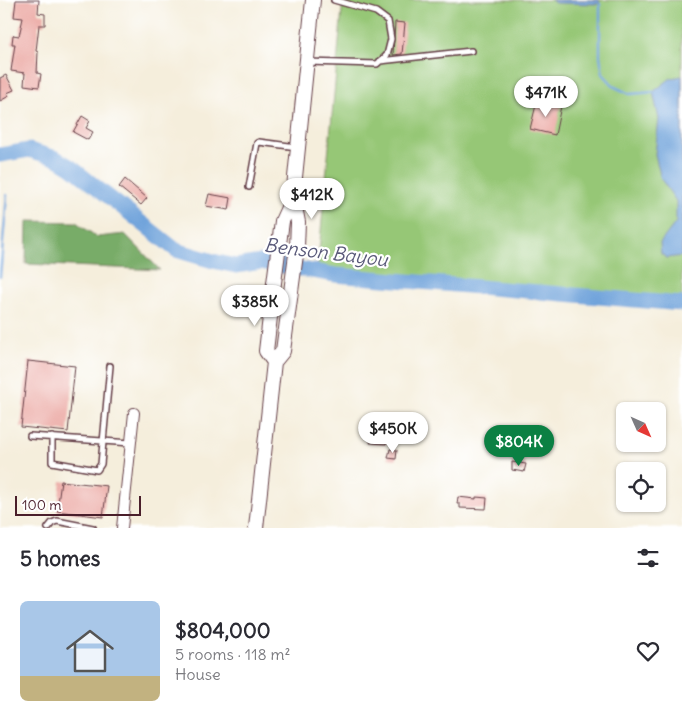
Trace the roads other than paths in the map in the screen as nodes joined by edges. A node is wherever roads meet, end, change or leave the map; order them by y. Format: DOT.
graph roads {
  1 [pos="313,0"];
  2 [pos="334,0"];
  3 [pos="471,51"];
  4 [pos="379,61"];
  5 [pos="307,62"];
  6 [pos="298,147"];
  7 [pos="249,187"];
  8 [pos="292,197"];
  9 [pos="274,362"];
  10 [pos="110,366"];
  11 [pos="134,413"];
  12 [pos="30,436"];
  13 [pos="52,437"];
  14 [pos="102,441"];
  15 [pos="131,443"];
  16 [pos="48,528"];
  17 [pos="93,528"];
  18 [pos="122,528"];
  19 [pos="256,528"];
  1 -- 5 [label="main road"];
  2 -- 4 [label="lane"];
  3 -- 4 [label="lane"];
  4 -- 5 [label="lane"];
  5 -- 6 [label="main road"];
  6 -- 7 [label="lane"];
  6 -- 8 [label="main road"];
  8 -- 9 [label="main road"];
  8 -- 9 [label="main road"];
  9 -- 19 [label="main road"];
  10 -- 14 [label="lane"];
  11 -- 15 [label="street"];
  12 -- 13 [label="lane"];
  13 -- 14 [label="lane"];
  13 -- 14 [label="lane"];
  14 -- 15 [label="lane"];
  15 -- 18 [label="street"];
  16 -- 17 [label="lane"];
}
